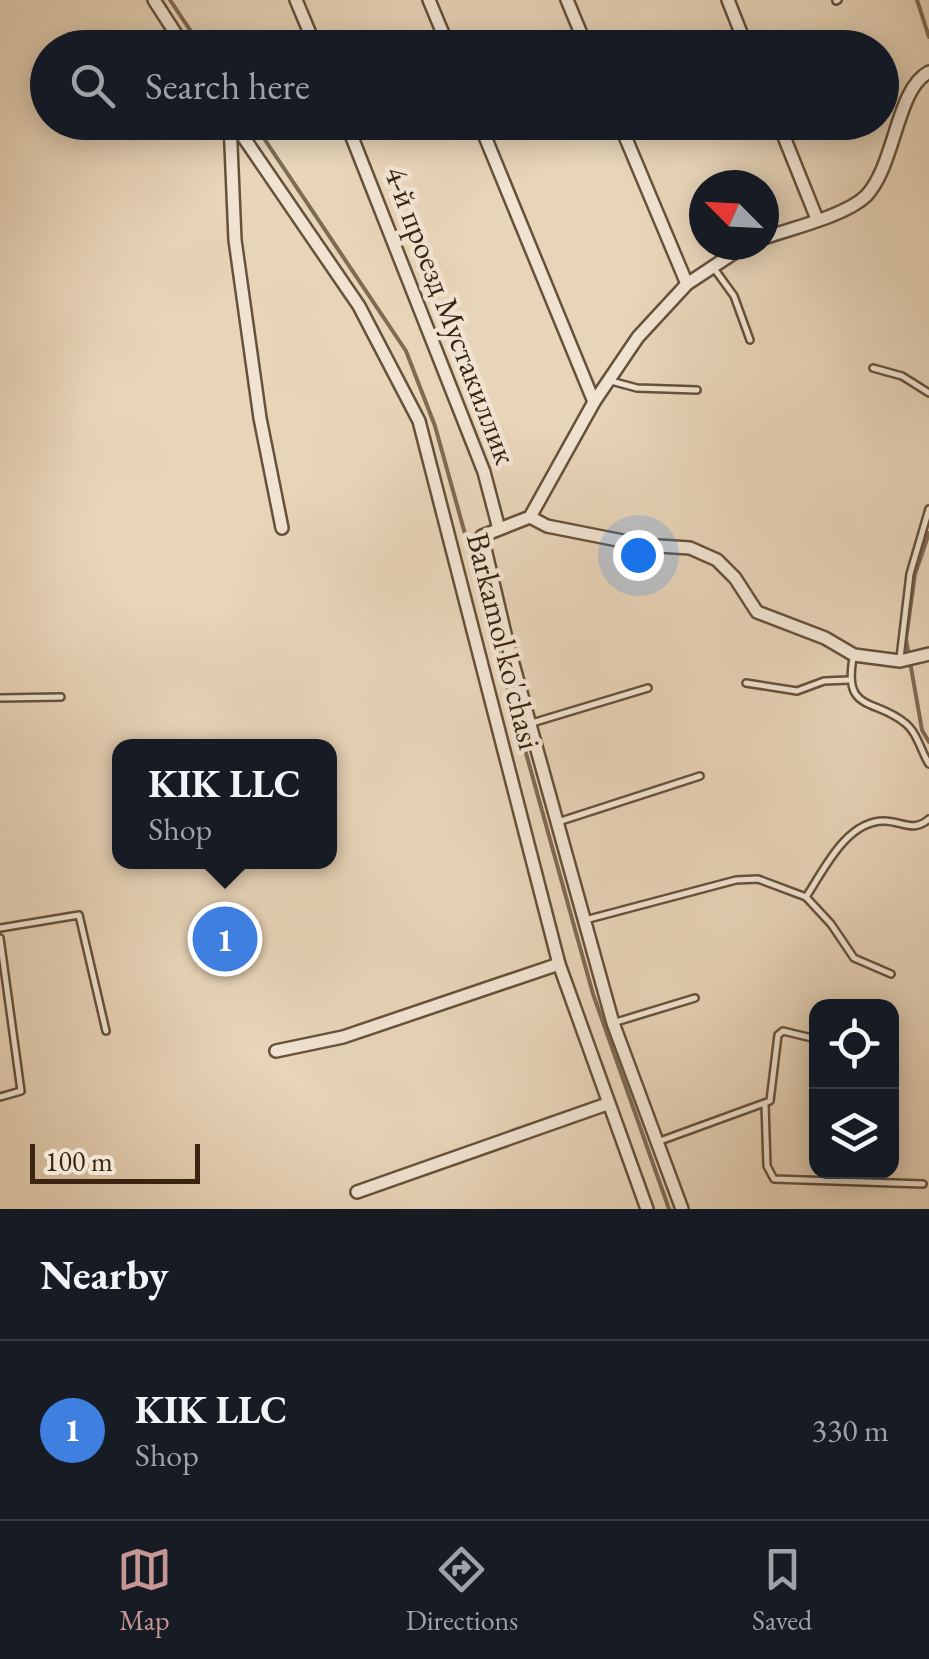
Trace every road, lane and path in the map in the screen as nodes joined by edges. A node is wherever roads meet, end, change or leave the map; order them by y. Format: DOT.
graph roads {
  1 [pos="154,0"];
  2 [pos="296,0"];
  3 [pos="429,0"];
  4 [pos="567,0"];
  5 [pos="728,0"];
  6 [pos="173,30"];
  7 [pos="308,30"];
  8 [pos="442,30"];
  9 [pos="580,30"];
  10 [pos="740,30"];
  11 [pos="929,72"];
  12 [pos="899,128"];
  13 [pos="232,140"];
  14 [pos="244,140"];
  15 [pos="353,140"];
  16 [pos="487,140"];
  17 [pos="627,140"];
  18 [pos="785,140"];
  19 [pos="895,140"];
  20 [pos="818,219"];
  21 [pos="779,233"];
  22 [pos="720,260"];
  23 [pos="711,265"];
  24 [pos="687,284"];
  25 [pos="750,340"];
  26 [pos="873,368"];
  27 [pos="608,380"];
  28 [pos="697,390"];
  29 [pos="929,393"];
  30 [pos="594,402"];
  31 [pos="929,509"];
  32 [pos="530,517"];
  33 [pos="282,528"];
  34 [pos="499,529"];
  35 [pos="929,654"];
  36 [pos="854,655"];
  37 [pos="907,660"];
  38 [pos="849,680"];
  39 [pos="746,683"];
  40 [pos="648,688"];
  41 [pos="0,698"];
  42 [pos="60,698"];
  43 [pos="532,723"];
  44 [pos="929,764"];
  45 [pos="700,776"];
  46 [pos="929,819"];
  47 [pos="558,822"];
  48 [pos="806,897"];
  49 [pos="585,920"];
  50 [pos="0,928"];
  51 [pos="0,938"];
  52 [pos="559,964"];
  53 [pos="891,974"];
  54 [pos="695,998"];
  55 [pos="614,1023"];
  56 [pos="106,1031"];
  57 [pos="809,1037"];
  58 [pos="276,1051"];
  59 [pos="0,1096"];
  60 [pos="607,1104"];
  61 [pos="765,1104"];
  62 [pos="657,1142"];
  63 [pos="923,1184"];
  64 [pos="357,1192"];
  65 [pos="647,1209"];
  66 [pos="682,1209"];
  1 -- 6 [label="street"];
  2 -- 7 [label="street"];
  3 -- 8 [label="street"];
  4 -- 9 [label="street"];
  5 -- 10 [label="street"];
  11 -- 12 [label="street"];
  13 -- 33 [label="street"];
  14 -- 52 [label="street, Barkamol ko'chasi"];
  15 -- 34 [label="street, 4-й проезд Мустакиллик"];
  16 -- 30 [label="street"];
  17 -- 24 [label="street"];
  18 -- 20 [label="street"];
  19 -- 20 [label="street"];
  20 -- 21 [label="street"];
  22 -- 23 [label="street"];
  23 -- 24 [label="street"];
  23 -- 25 [label="lane"];
  24 -- 27 [label="street"];
  26 -- 29 [label="lane"];
  27 -- 28 [label="lane"];
  27 -- 30 [label="street"];
  30 -- 32 [label="street"];
  31 -- 37 [label="lane"];
  32 -- 34 [label="street"];
  32 -- 36 [label="street"];
  34 -- 43 [label="street"];
  35 -- 37 [label="street"];
  36 -- 37 [label="street"];
  36 -- 38 [label="lane"];
  38 -- 39 [label="lane"];
  38 -- 44 [label="lane"];
  40 -- 43 [label="lane"];
  41 -- 42 [label="lane"];
  43 -- 47 [label="street"];
  45 -- 47 [label="lane"];
  46 -- 48 [label="lane"];
  47 -- 49 [label="street"];
  48 -- 49 [label="lane"];
  48 -- 53 [label="lane"];
  49 -- 55 [label="street"];
  50 -- 56 [label="lane"];
  51 -- 59 [label="lane"];
  52 -- 58 [label="street"];
  52 -- 60 [label="street, Barkamol ko'chasi"];
  54 -- 55 [label="lane"];
  55 -- 62 [label="street"];
  57 -- 61 [label="lane"];
  60 -- 64 [label="street"];
  60 -- 65 [label="street, Barkamol ko'chasi"];
  61 -- 62 [label="lane"];
  61 -- 63 [label="lane"];
  62 -- 66 [label="street"];
}
